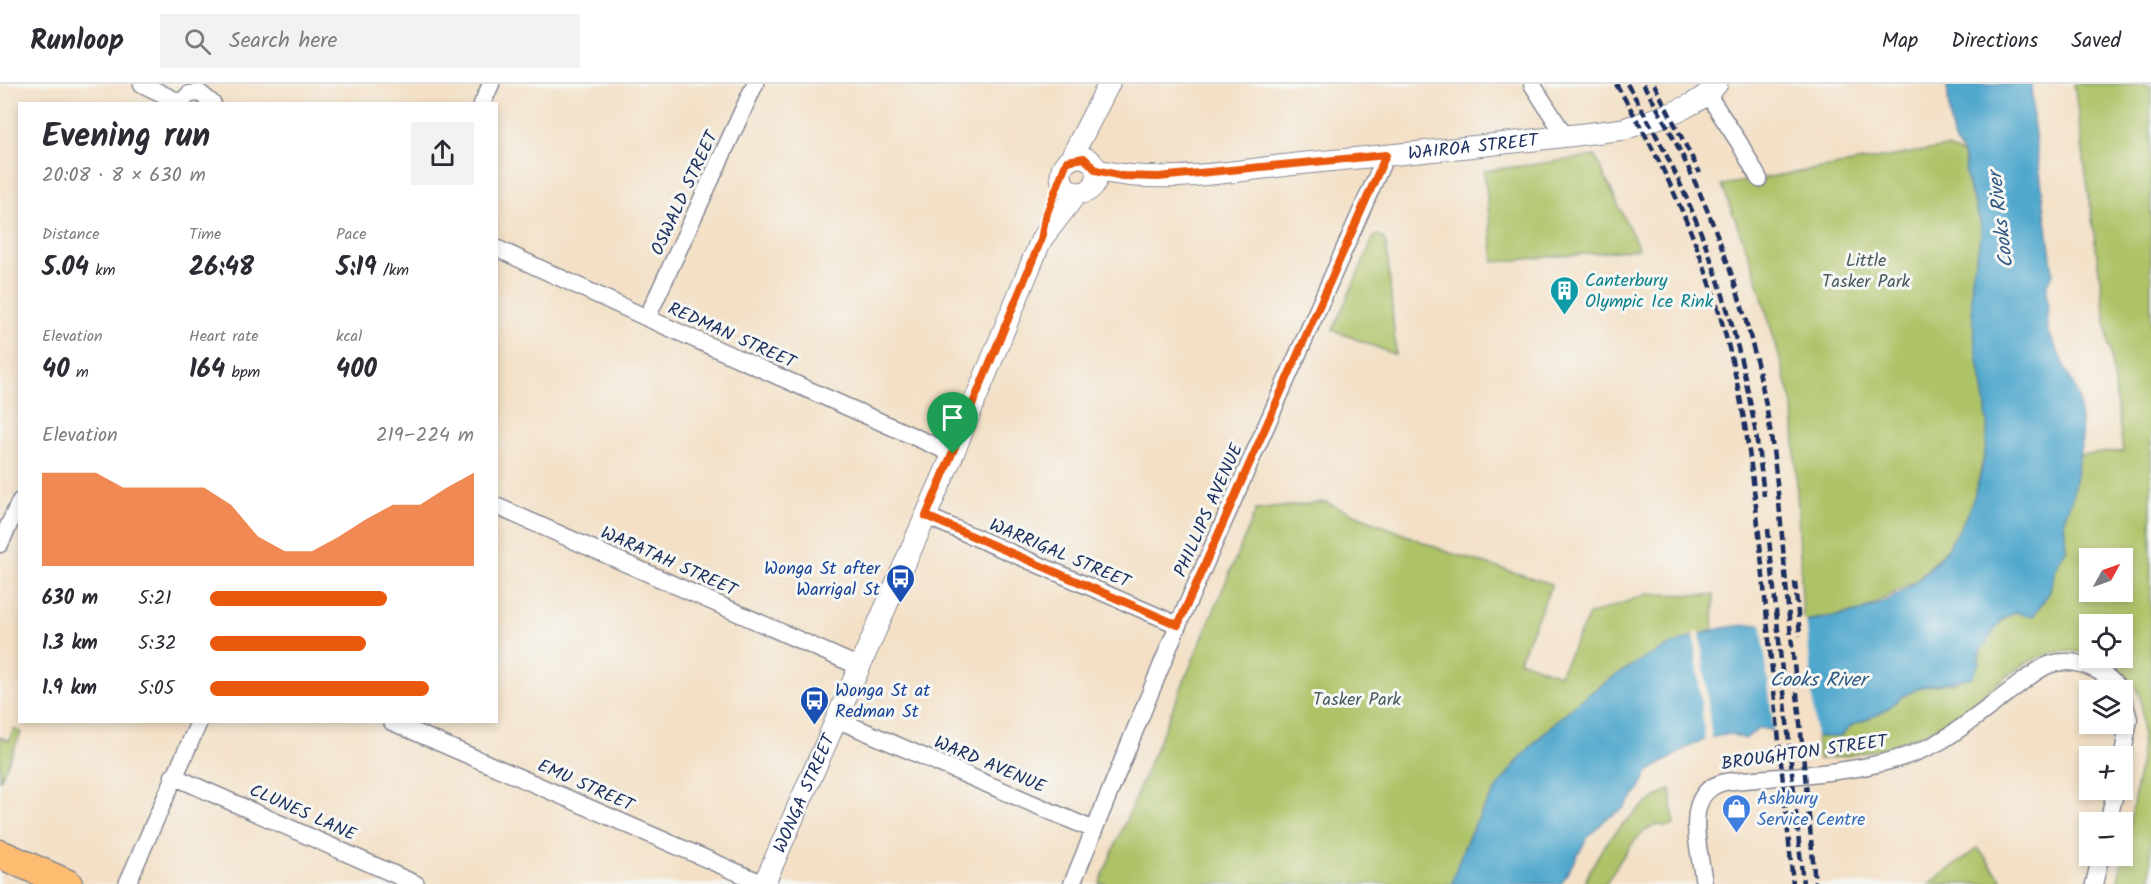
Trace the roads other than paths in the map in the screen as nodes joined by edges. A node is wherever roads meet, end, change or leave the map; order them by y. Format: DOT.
graph roads {
  1 [pos="142,84"];
  2 [pos="491,84"];
  3 [pos="755,84"];
  4 [pos="1109,84"];
  5 [pos="1532,84"];
  6 [pos="1713,90"];
  7 [pos="209,94"];
  8 [pos="179,102"];
  9 [pos="182,102"];
  10 [pos="483,102"];
  11 [pos="1565,136"];
  12 [pos="1386,155"];
  13 [pos="1079,167"];
  14 [pos="1158,177"];
  15 [pos="1759,178"];
  16 [pos="1082,192"];
  17 [pos="1041,240"];
  18 [pos="498,249"];
  19 [pos="647,318"];
  20 [pos="953,454"];
  21 [pos="18,505"];
  22 [pos="498,507"];
  23 [pos="926,516"];
  24 [pos="0,544"];
  25 [pos="1178,625"];
  26 [pos="860,667"];
  27 [pos="2111,680"];
  28 [pos="836,719"];
  29 [pos="199,723"];
  30 [pos="394,723"];
  31 [pos="173,776"];
  32 [pos="1094,830"];
  33 [pos="0,854"];
  34 [pos="2098,866"];
  35 [pos="68,884"];
  36 [pos="127,884"];
  37 [pos="416,884"];
  38 [pos="764,884"];
  39 [pos="1072,884"];
  40 [pos="1704,884"];
  41 [pos="2094,884"];
  1 -- 8 [label="street"];
  2 -- 10 [label="street"];
  3 -- 19 [label="street, OSWALD STREET"];
  4 -- 13 [label="street, WONGA STREET"];
  5 -- 11 [label="street"];
  6 -- 11 [label="street, WAIROA STREET"];
  6 -- 15 [label="street"];
  7 -- 9 [label="street"];
  11 -- 12 [label="street, WAIROA STREET"];
  12 -- 14 [label="street, WAIROA STREET"];
  12 -- 25 [label="street, PHILLIPS AVENUE"];
  13 -- 14 [label="street, WAIROA STREET"];
  13 -- 16 [label="street, WONGA STREET"];
  13 -- 16 [label="street"];
  13 -- 17 [label="street, WONGA STREET"];
  14 -- 16 [label="street, WAIROA STREET"];
  16 -- 17 [label="street, WONGA STREET"];
  17 -- 20 [label="street, WONGA STREET"];
  18 -- 19 [label="street, REDMAN STREET"];
  19 -- 20 [label="street, REDMAN STREET"];
  20 -- 23 [label="street, WONGA STREET"];
  21 -- 24 [label="street"];
  22 -- 26 [label="street, WARATAH STREET"];
  23 -- 25 [label="street, WARRIGAL STREET"];
  23 -- 26 [label="street, WONGA STREET"];
  25 -- 32 [label="street, PHILLIPS AVENUE"];
  26 -- 28 [label="street, WONGA STREET"];
  27 -- 40 [label="street, BROUGHTON STREET"];
  28 -- 32 [label="street, WARD AVENUE"];
  28 -- 38 [label="street, WONGA STREET"];
  29 -- 31 [label="street"];
  30 -- 38 [label="street, EMU STREET"];
  31 -- 36 [label="street"];
  31 -- 37 [label="street, CLUNES LANE"];
  32 -- 39 [label="street, PHILLIPS AVENUE"];
  33 -- 35 [label="highway"];
  34 -- 41 [label="street"];
}
